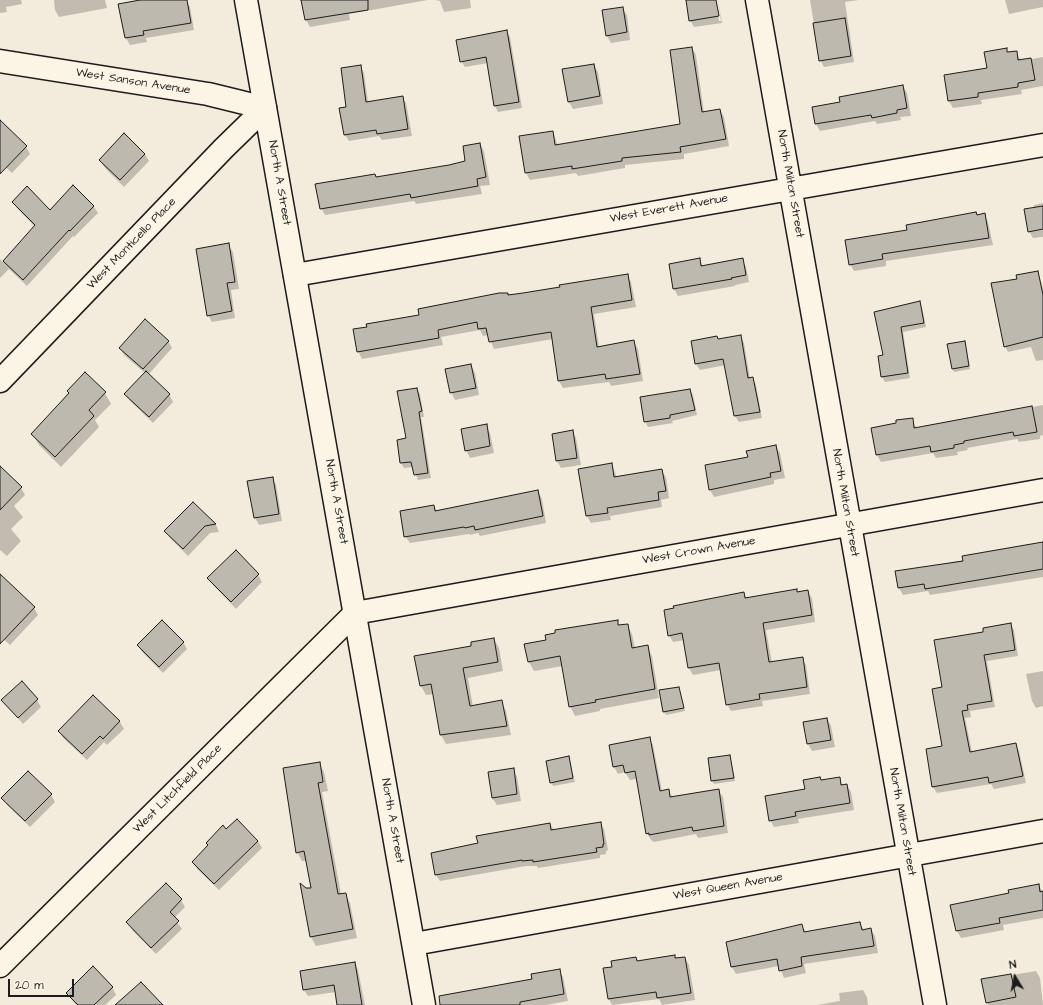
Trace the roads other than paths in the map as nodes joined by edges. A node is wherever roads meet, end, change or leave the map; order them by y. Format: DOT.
graph roads {
  1 [pos="246,0"];
  2 [pos="757,0"];
  3 [pos="0,60"];
  4 [pos="265,108"];
  5 [pos="1043,145"];
  6 [pos="790,188"];
  7 [pos="295,275"];
  8 [pos="0,382"];
  9 [pos="1043,490"];
  10 [pos="849,524"];
  11 [pos="355,613"];
  12 [pos="1043,831"];
  13 [pos="908,855"];
  14 [pos="414,944"];
  15 [pos="0,966"];
  16 [pos="424,1005"];
  17 [pos="935,1005"];
  1 -- 4 [label="street, North A Street"];
  2 -- 6 [label="street, North Milton Street"];
  3 -- 4 [label="street, West Sanson Avenue"];
  4 -- 7 [label="street, North A Street"];
  4 -- 8 [label="street, West Monticello Place"];
  5 -- 6 [label="street, West Everett Avenue"];
  6 -- 7 [label="street, West Everett Avenue"];
  6 -- 10 [label="street, North Milton Street"];
  7 -- 11 [label="street, North A Street"];
  9 -- 10 [label="street, West Crown Avenue"];
  10 -- 11 [label="street, West Crown Avenue"];
  10 -- 13 [label="street, North Milton Street"];
  11 -- 14 [label="street, North A Street"];
  11 -- 15 [label="street, West Litchfield Place"];
  12 -- 13 [label="street, West Queen Avenue"];
  13 -- 14 [label="street, West Queen Avenue"];
  13 -- 17 [label="street, North Milton Street"];
  14 -- 16 [label="street, North A Street"];
}
